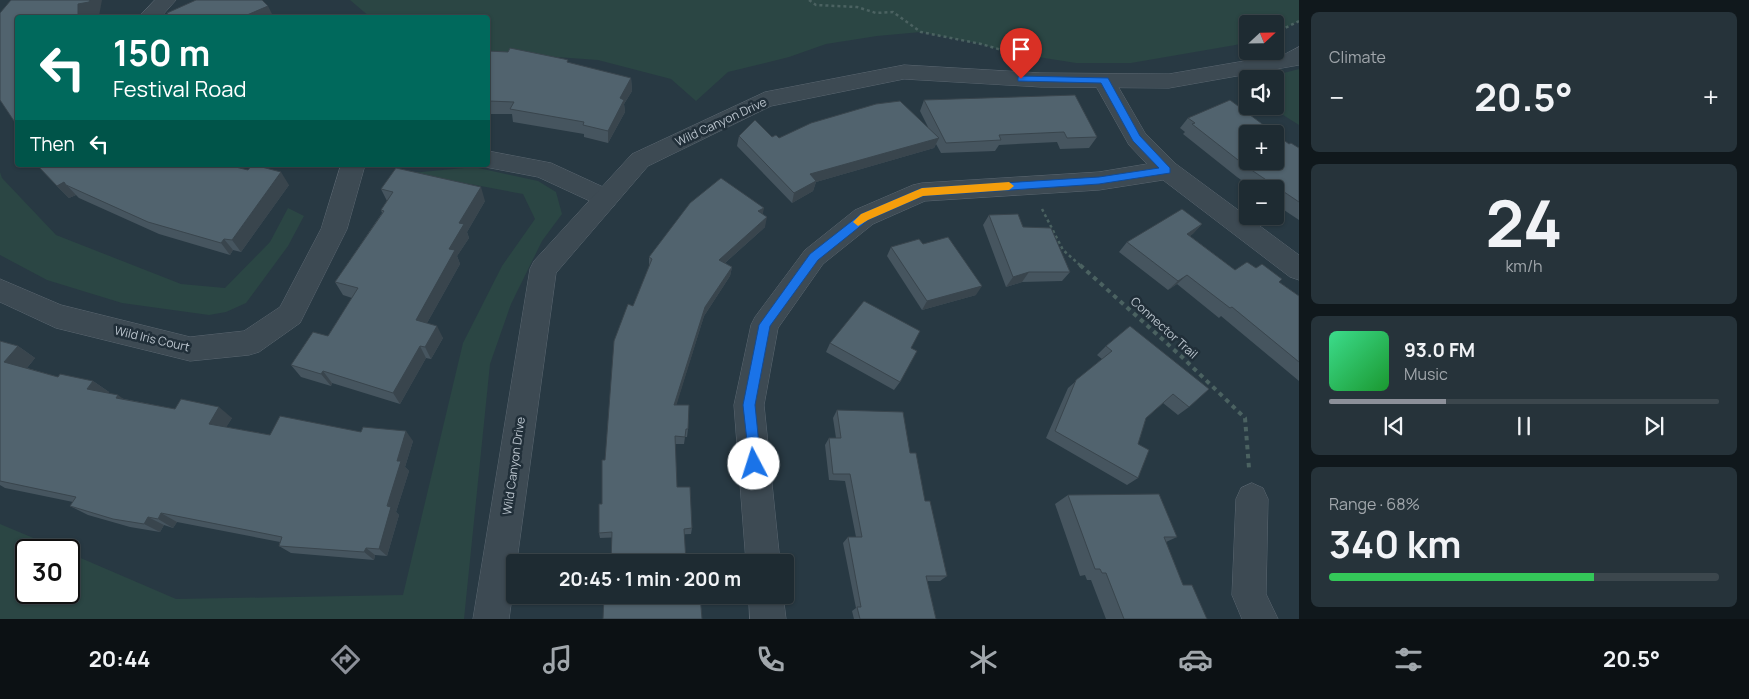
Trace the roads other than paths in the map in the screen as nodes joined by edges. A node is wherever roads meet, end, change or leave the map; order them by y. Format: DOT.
graph roads {
  1 [pos="166,0"];
  2 [pos="151,15"];
  3 [pos="1299,54"];
  4 [pos="1104,80"];
  5 [pos="490,160"];
  6 [pos="351,167"];
  7 [pos="1167,170"];
  8 [pos="605,199"];
  9 [pos="1299,269"];
  10 [pos="0,290"];
  11 [pos="1252,498"];
  12 [pos="762,554"];
  13 [pos="767,604"];
  14 [pos="491,619"];
  15 [pos="768,619"];
  16 [pos="1260,619"];
  1 -- 2 [label="street"];
  3 -- 4 [label="street, Wild Canyon Drive"];
  4 -- 7 [label="street"];
  4 -- 8 [label="street, Wild Canyon Drive"];
  5 -- 8 [label="street"];
  6 -- 10 [label="street, Wild Iris Court"];
  7 -- 9 [label="street"];
  7 -- 12 [label="street"];
  8 -- 14 [label="street, Wild Canyon Drive"];
  11 -- 16 [label="street"];
  13 -- 15 [label="street"];
}
